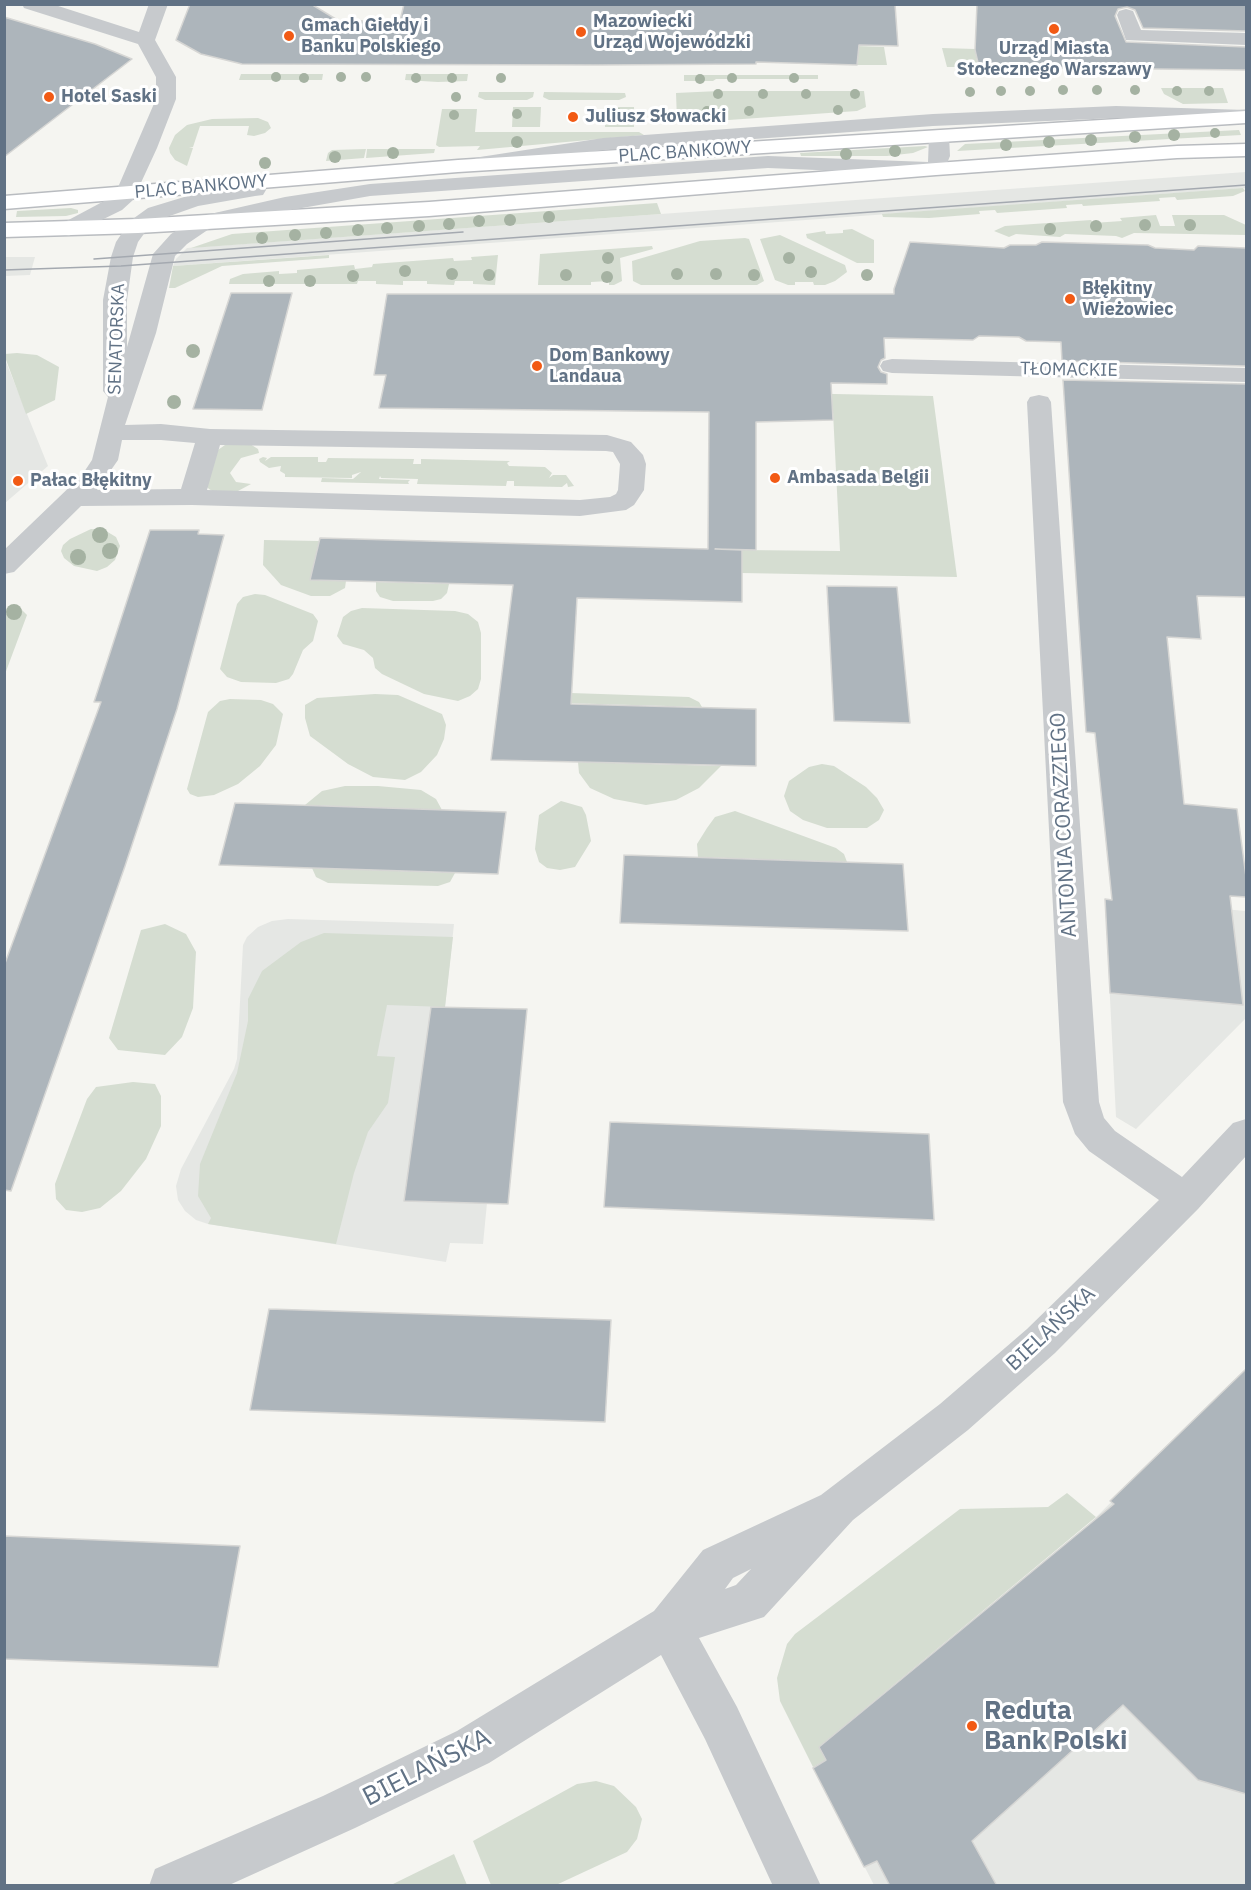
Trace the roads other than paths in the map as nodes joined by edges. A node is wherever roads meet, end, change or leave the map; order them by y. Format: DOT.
graph roads {
  1 [pos="31,4"];
  2 [pos="159,4"];
  3 [pos="1126,15"];
  4 [pos="1246,39"];
  5 [pos="145,40"];
  6 [pos="1246,116"];
  7 [pos="939,136"];
  8 [pos="1246,150"];
  9 [pos="458,166"];
  10 [pos="936,169"];
  11 [pos="336,175"];
  12 [pos="125,195"];
  13 [pos="4,203"];
  14 [pos="205,222"];
  15 [pos="138,226"];
  16 [pos="69,229"];
  17 [pos="4,230"];
  18 [pos="892,366"];
  19 [pos="1246,375"];
  20 [pos="1040,402"];
  21 [pos="113,422"];
  22 [pos="210,437"];
  23 [pos="192,497"];
  24 [pos="75,498"];
  25 [pos="6,566"];
  26 [pos="1246,1133"];
  27 [pos="1185,1198"];
  28 [pos="669,1626"];
  29 [pos="172,1886"];
  30 [pos="798,1886"];
  1 -- 5 [label="street"];
  2 -- 5 [label="street"];
  3 -- 4 [label="street"];
  5 -- 12 [label="street"];
  6 -- 7 [label="main road, PLAC BANKOWY"];
  6 -- 9 [label="street"];
  7 -- 9 [label="main road, PLAC BANKOWY"];
  7 -- 10 [label="street"];
  8 -- 10 [label="main road, PLAC BANKOWY"];
  9 -- 11 [label="main road, PLAC BANKOWY"];
  10 -- 14 [label="main road, PLAC BANKOWY"];
  11 -- 12 [label="main road, PLAC BANKOWY"];
  11 -- 15 [label="street, SENATORSKA"];
  12 -- 13 [label="main road, PLAC BANKOWY"];
  12 -- 16 [label="street"];
  14 -- 15 [label="main road, PLAC BANKOWY"];
  14 -- 21 [label="street, SENATORSKA"];
  15 -- 16 [label="main road, PLAC BANKOWY"];
  15 -- 21 [label="street, SENATORSKA"];
  16 -- 17 [label="main road, PLAC BANKOWY"];
  18 -- 19 [label="street, TŁOMACKIE"];
  20 -- 27 [label="street, ANTONIA CORAZZIEGO"];
  21 -- 22 [label="street"];
  21 -- 24 [label="street, SENATORSKA"];
  22 -- 23 [label="street"];
  22 -- 23 [label="street"];
  23 -- 24 [label="street"];
  24 -- 25 [label="street, SENATORSKA"];
  26 -- 27 [label="street, BIELAŃSKA"];
  27 -- 28 [label="street, BIELAŃSKA"];
  28 -- 29 [label="street, BIELAŃSKA"];
  28 -- 30 [label="street"];
}
